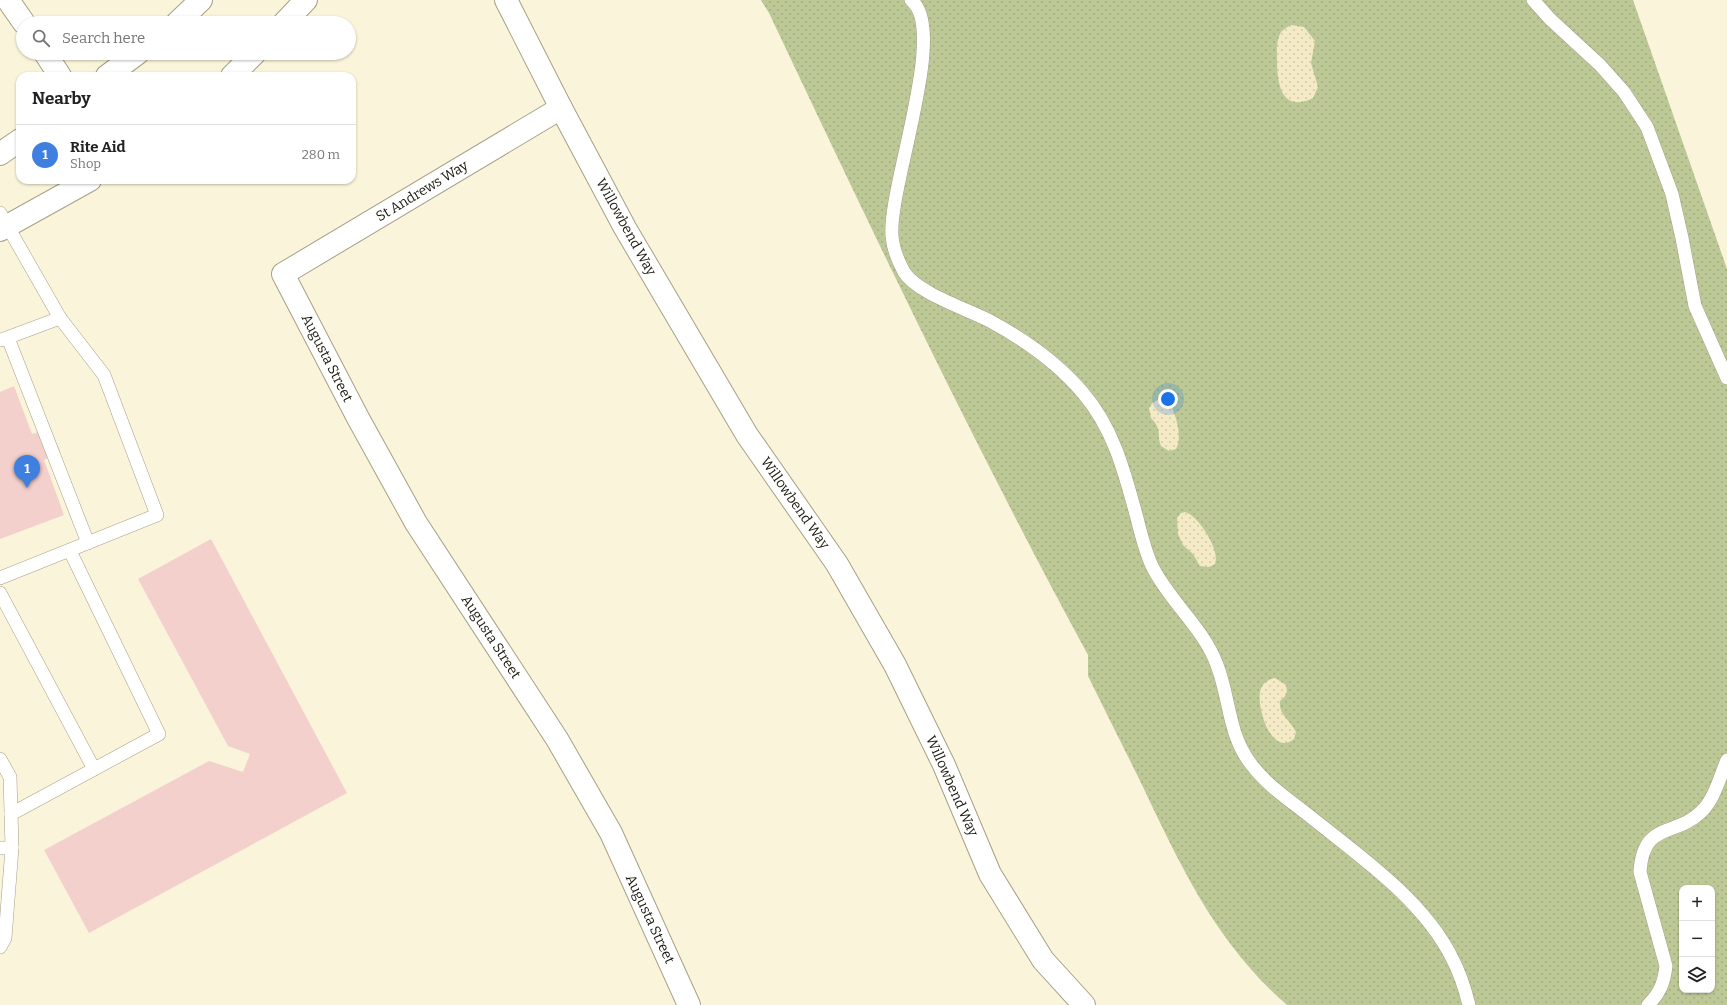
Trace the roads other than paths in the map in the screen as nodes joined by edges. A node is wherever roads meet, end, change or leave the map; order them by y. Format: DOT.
graph roads {
  1 [pos="8,0"];
  2 [pos="201,0"];
  3 [pos="306,0"];
  4 [pos="506,0"];
  5 [pos="911,0"];
  6 [pos="1533,0"];
  7 [pos="19,16"];
  8 [pos="184,16"];
  9 [pos="291,16"];
  10 [pos="50,60"];
  11 [pos="129,60"];
  12 [pos="248,60"];
  13 [pos="57,72"];
  14 [pos="112,72"];
  15 [pos="236,72"];
  16 [pos="561,108"];
  17 [pos="16,143"];
  18 [pos="0,154"];
  19 [pos="82,184"];
  20 [pos="3,223"];
  21 [pos="283,274"];
  22 [pos="60,318"];
  23 [pos="4,339"];
  24 [pos="1727,378"];
  25 [pos="88,543"];
  26 [pos="70,550"];
  27 [pos="0,578"];
  28 [pos="0,593"];
  29 [pos="0,759"];
  30 [pos="1727,760"];
  31 [pos="94,770"];
  32 [pos="11,814"];
  33 [pos="6,848"];
  34 [pos="0,947"];
  35 [pos="689,1005"];
  36 [pos="1084,1005"];
  37 [pos="1469,1005"];
  38 [pos="1648,1005"];
  1 -- 7 [label="street"];
  2 -- 8 [label="street"];
  3 -- 9 [label="street"];
  4 -- 16 [label="street, Willowbend Way"];
  5 -- 37 [label="lane"];
  6 -- 24 [label="lane"];
  10 -- 13 [label="street"];
  11 -- 14 [label="street"];
  12 -- 15 [label="street"];
  16 -- 21 [label="street, St Andrews Way"];
  16 -- 36 [label="street, Willowbend Way"];
  17 -- 18 [label="street"];
  19 -- 20 [label="street"];
  20 -- 22 [label="lane"];
  21 -- 35 [label="street, Augusta Street"];
  22 -- 23 [label="lane"];
  22 -- 25 [label="lane"];
  23 -- 25 [label="lane"];
  25 -- 26 [label="lane"];
  26 -- 27 [label="lane"];
  26 -- 31 [label="lane"];
  28 -- 31 [label="lane"];
  29 -- 32 [label="lane"];
  30 -- 38 [label="lane"];
  31 -- 32 [label="lane"];
  32 -- 33 [label="lane"];
  33 -- 34 [label="lane"];
}
